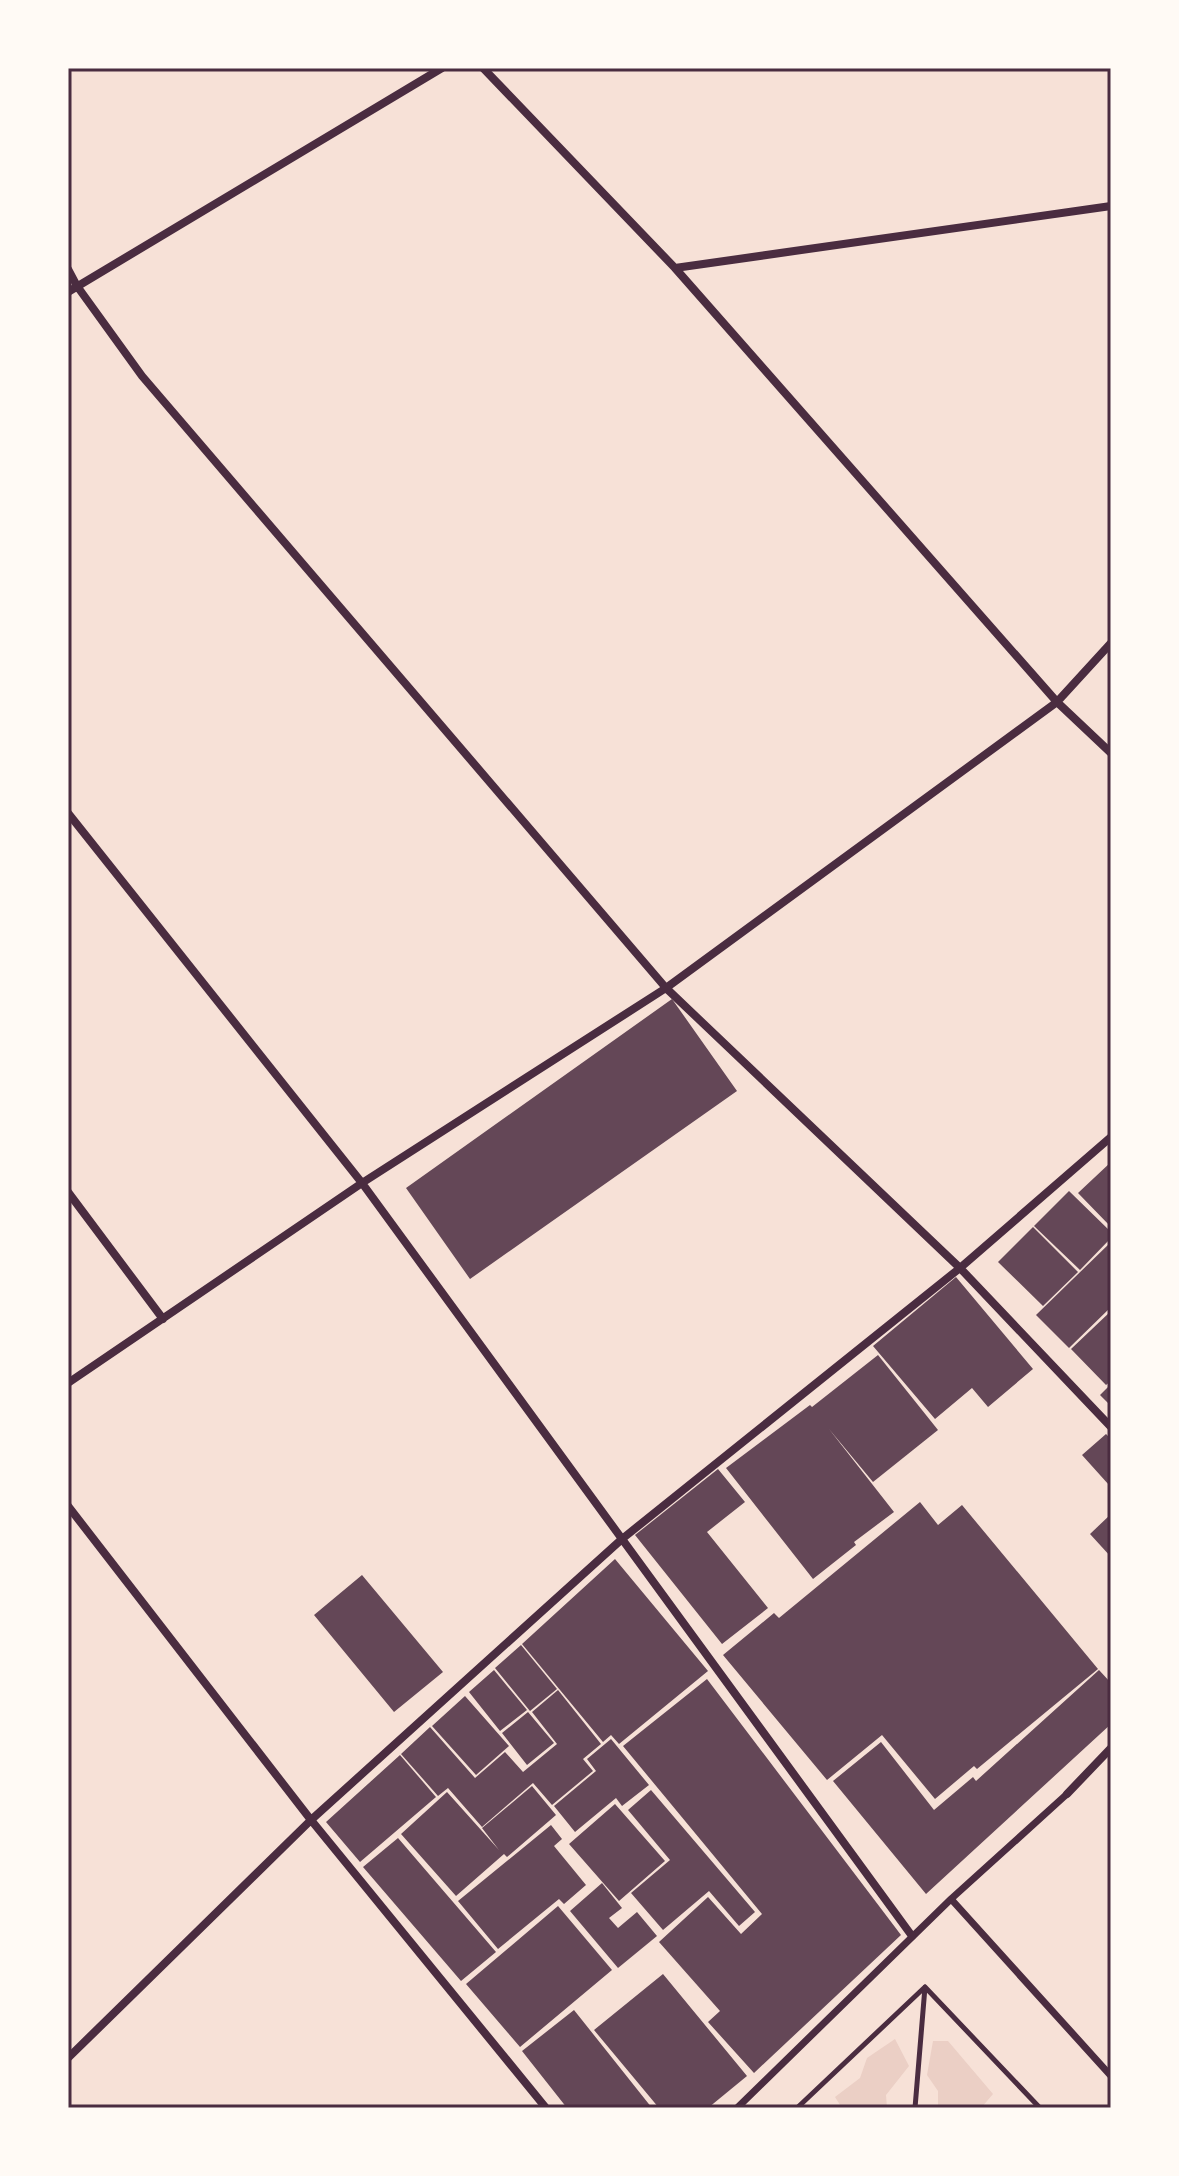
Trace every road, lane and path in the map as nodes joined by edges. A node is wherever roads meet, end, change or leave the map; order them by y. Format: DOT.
graph roads {
  1 [pos="442,68"];
  2 [pos="483,68"];
  3 [pos="1111,206"];
  4 [pos="675,268"];
  5 [pos="68,269"];
  6 [pos="77,286"];
  7 [pos="68,292"];
  8 [pos="1111,643"];
  9 [pos="1057,702"];
  10 [pos="1111,753"];
  11 [pos="68,813"];
  12 [pos="666,988"];
  13 [pos="1111,1137"];
  14 [pos="362,1183"];
  15 [pos="68,1192"];
  16 [pos="960,1268"];
  17 [pos="163,1319"];
  18 [pos="68,1383"];
  19 [pos="1111,1427"];
  20 [pos="68,1506"];
  21 [pos="622,1539"];
  22 [pos="1111,1748"];
  23 [pos="1067,1794"];
  24 [pos="311,1820"];
  25 [pos="951,1899"];
  26 [pos="912,1936"];
  27 [pos="925,1987"];
  28 [pos="68,2058"];
  29 [pos="1111,2076"];
  30 [pos="1038,2107"];
  31 [pos="546,2108"];
  32 [pos="737,2108"];
  33 [pos="797,2108"];
  34 [pos="915,2108"];
  1 -- 6 [label="street"];
  2 -- 4 [label="street"];
  3 -- 4 [label="street"];
  4 -- 9 [label="street"];
  5 -- 6 [label="street"];
  6 -- 7 [label="street"];
  6 -- 12 [label="street"];
  8 -- 9 [label="street"];
  9 -- 10 [label="street"];
  9 -- 12 [label="street"];
  11 -- 14 [label="street"];
  12 -- 14 [label="street"];
  12 -- 16 [label="street"];
  13 -- 16 [label="street"];
  14 -- 17 [label="street"];
  14 -- 21 [label="street"];
  15 -- 17 [label="street"];
  16 -- 19 [label="street"];
  16 -- 21 [label="street"];
  17 -- 18 [label="street"];
  20 -- 24 [label="street"];
  21 -- 24 [label="street"];
  21 -- 26 [label="street"];
  22 -- 23 [label="street"];
  23 -- 25 [label="street"];
  24 -- 28 [label="street"];
  24 -- 31 [label="street"];
  25 -- 26 [label="street"];
  25 -- 29 [label="street"];
  26 -- 32 [label="street"];
  27 -- 30 [label="path"];
  27 -- 33 [label="path"];
  27 -- 34 [label="path"];
}
